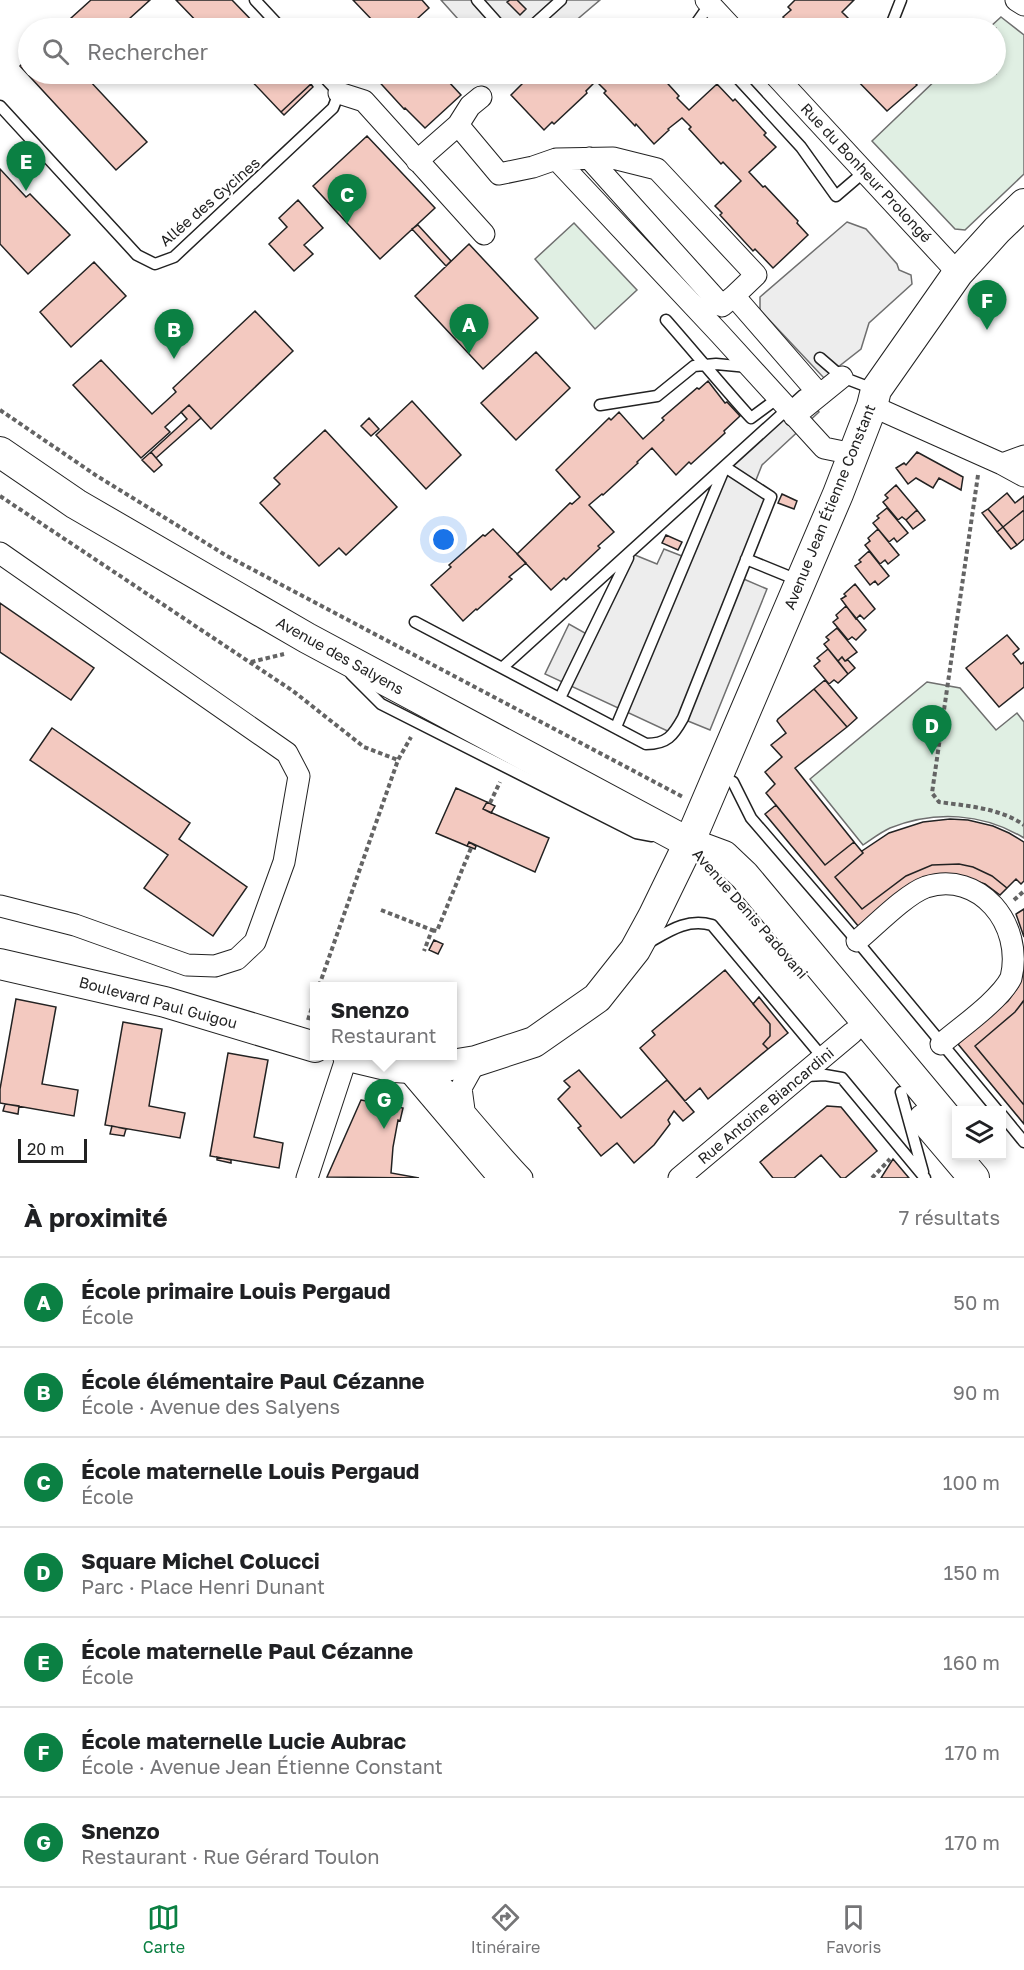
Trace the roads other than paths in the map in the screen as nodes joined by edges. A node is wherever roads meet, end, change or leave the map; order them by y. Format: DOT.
graph roads {
  1 [pos="255,0"];
  2 [pos="477,0"];
  3 [pos="561,0"];
  4 [pos="900,0"];
  5 [pos="1016,0"];
  6 [pos="708,2"];
  7 [pos="1024,4"];
  8 [pos="272,18"];
  9 [pos="493,18"];
  10 [pos="541,18"];
  11 [pos="699,18"];
  12 [pos="723,18"];
  13 [pos="894,18"];
  14 [pos="330,84"];
  15 [pos="743,84"];
  16 [pos="783,84"];
  17 [pos="339,93"];
  18 [pos="481,97"];
  19 [pos="0,106"];
  20 [pos="458,124"];
  21 [pos="589,158"];
  22 [pos="556,159"];
  23 [pos="417,161"];
  24 [pos="864,172"];
  25 [pos="1024,204"];
  26 [pos="484,234"];
  27 [pos="958,273"];
  28 [pos="704,286"];
  29 [pos="734,296"];
  30 [pos="687,300"];
  31 [pos="666,320"];
  32 [pos="777,346"];
  33 [pos="820,358"];
  34 [pos="705,365"];
  35 [pos="751,367"];
  36 [pos="842,377"];
  37 [pos="811,395"];
  38 [pos="778,398"];
  39 [pos="874,398"];
  40 [pos="600,405"];
  41 [pos="794,416"];
  42 [pos="0,452"];
  43 [pos="853,453"];
  44 [pos="1024,456"];
  45 [pos="994,461"];
  46 [pos="725,467"];
  47 [pos="1024,476"];
  48 [pos="0,553"];
  49 [pos="630,553"];
  50 [pos="746,559"];
  51 [pos="800,581"];
  52 [pos="415,622"];
  53 [pos="502,668"];
  54 [pos="561,698"];
  55 [pos="616,727"];
  56 [pos="717,775"];
  57 [pos="688,843"];
  58 [pos="0,906"];
  59 [pos="857,941"];
  60 [pos="635,950"];
  61 [pos="0,964"];
  62 [pos="852,1033"];
  63 [pos="941,1044"];
  64 [pos="310,1046"];
  65 [pos="824,1059"];
  66 [pos="346,1060"];
  67 [pos="364,1060"];
  68 [pos="476,1062"];
  69 [pos="416,1068"];
  70 [pos="803,1076"];
  71 [pos="901,1092"];
  72 [pos="994,1106"];
  73 [pos="464,1110"];
  74 [pos="1006,1120"];
  75 [pos="952,1123"];
  76 [pos="1024,1142"];
  77 [pos="983,1160"];
  78 [pos="925,1177"];
  79 [pos="306,1178"];
  80 [pos="499,1178"];
  81 [pos="522,1178"];
  82 [pos="679,1178"];
  83 [pos="974,1178"];
  84 [pos="998,1178"];
  1 -- 8 [label="lane"];
  2 -- 9 [label="lane"];
  3 -- 10 [label="lane"];
  4 -- 13 [label="lane"];
  5 -- 7 [label="street"];
  6 -- 11 [label="lane"];
  6 -- 12 [label="street"];
  14 -- 17 [label="lane"];
  15 -- 24 [label="lane"];
  16 -- 24 [label="street, Rue du Bonheur Prolongé"];
  17 -- 19 [label="lane, Allée des Gycines"];
  17 -- 23 [label="street"];
  18 -- 20 [label="street"];
  20 -- 22 [label="street"];
  20 -- 23 [label="street"];
  21 -- 22 [label="street"];
  21 -- 28 [label="street"];
  21 -- 29 [label="street"];
  22 -- 30 [label="street"];
  23 -- 26 [label="street"];
  24 -- 27 [label="street, Rue du Bonheur Prolongé"];
  25 -- 27 [label="main road, Avenue Jean Étienne Constant"];
  27 -- 39 [label="main road, Avenue Jean Étienne Constant"];
  28 -- 29 [label="street"];
  28 -- 30 [label="street"];
  29 -- 32 [label="street"];
  30 -- 35 [label="street"];
  31 -- 34 [label="lane"];
  32 -- 35 [label="street"];
  32 -- 37 [label="street"];
  33 -- 36 [label="lane"];
  34 -- 35 [label="lane"];
  34 -- 38 [label="lane"];
  34 -- 40 [label="lane"];
  35 -- 38 [label="street"];
  36 -- 37 [label="street"];
  36 -- 39 [label="lane"];
  37 -- 41 [label="street"];
  37 -- 46 [label="lane"];
  38 -- 41 [label="street"];
  39 -- 43 [label="main road, Avenue Jean Étienne Constant"];
  39 -- 45 [label="street"];
  41 -- 43 [label="street"];
  42 -- 57 [label="main road, Avenue des Salyens"];
  43 -- 51 [label="main road, Avenue Jean Étienne Constant"];
  44 -- 45 [label="street"];
  45 -- 47 [label="street"];
  46 -- 49 [label="lane"];
  46 -- 50 [label="lane"];
  46 -- 55 [label="lane"];
  48 -- 58 [label="street"];
  49 -- 53 [label="lane"];
  49 -- 54 [label="lane"];
  50 -- 51 [label="lane"];
  50 -- 55 [label="lane"];
  51 -- 56 [label="main road, Avenue Jean Étienne Constant"];
  52 -- 53 [label="lane"];
  53 -- 54 [label="lane"];
  54 -- 55 [label="lane"];
  56 -- 57 [label="main road, Avenue Jean Étienne Constant"];
  56 -- 59 [label="lane"];
  57 -- 60 [label="main road"];
  57 -- 62 [label="main road, Avenue Denis Padovani"];
  57 -- 75 [label="main road, Avenue Denis Padovani"];
  59 -- 63 [label="lane"];
  59 -- 63 [label="street"];
  60 -- 65 [label="lane"];
  60 -- 68 [label="main road"];
  61 -- 64 [label="main road, Boulevard Paul Guigou"];
  62 -- 65 [label="street, Rue Antoine Biancardini"];
  62 -- 71 [label="main road, Avenue Denis Padovani"];
  63 -- 72 [label="lane"];
  65 -- 70 [label="street, Rue Antoine Biancardini"];
  66 -- 79 [label="street"];
  67 -- 69 [label="main road"];
  68 -- 69 [label="main road"];
  68 -- 73 [label="street"];
  69 -- 73 [label="street"];
  69 -- 80 [label="street"];
  70 -- 78 [label="lane"];
  70 -- 82 [label="street, Rue Antoine Biancardini"];
  71 -- 78 [label="lane"];
  71 -- 83 [label="main road, Avenue Denis Padovani"];
  73 -- 81 [label="street"];
  74 -- 76 [label="lane"];
  77 -- 84 [label="main road"];
}
